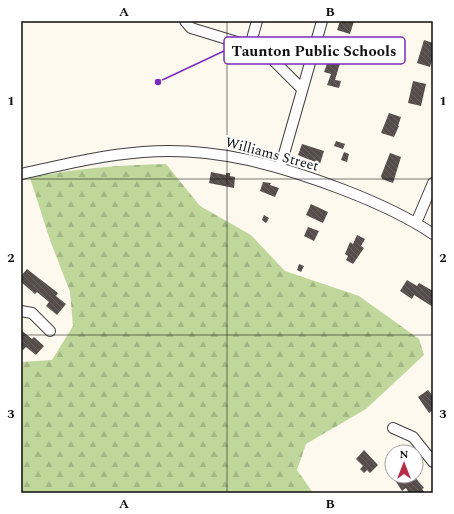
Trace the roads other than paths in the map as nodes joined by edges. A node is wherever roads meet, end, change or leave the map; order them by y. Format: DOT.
graph roads {
  1 [pos="185,21"];
  2 [pos="257,21"];
  3 [pos="321,22"];
  4 [pos="250,46"];
  5 [pos="302,89"];
  6 [pos="280,168"];
  7 [pos="21,174"];
  8 [pos="433,183"];
  9 [pos="416,223"];
  10 [pos="433,234"];
  11 [pos="21,311"];
  12 [pos="50,331"];
  13 [pos="393,428"];
  14 [pos="433,462"];
  1 -- 4 [label="street"];
  2 -- 4 [label="street"];
  3 -- 5 [label="street"];
  4 -- 5 [label="street"];
  5 -- 6 [label="street"];
  6 -- 7 [label="street, Williams Street"];
  6 -- 9 [label="street, Williams Street"];
  8 -- 9 [label="street"];
  9 -- 10 [label="street, Williams Street"];
  11 -- 12 [label="street"];
  13 -- 14 [label="street"];
}
